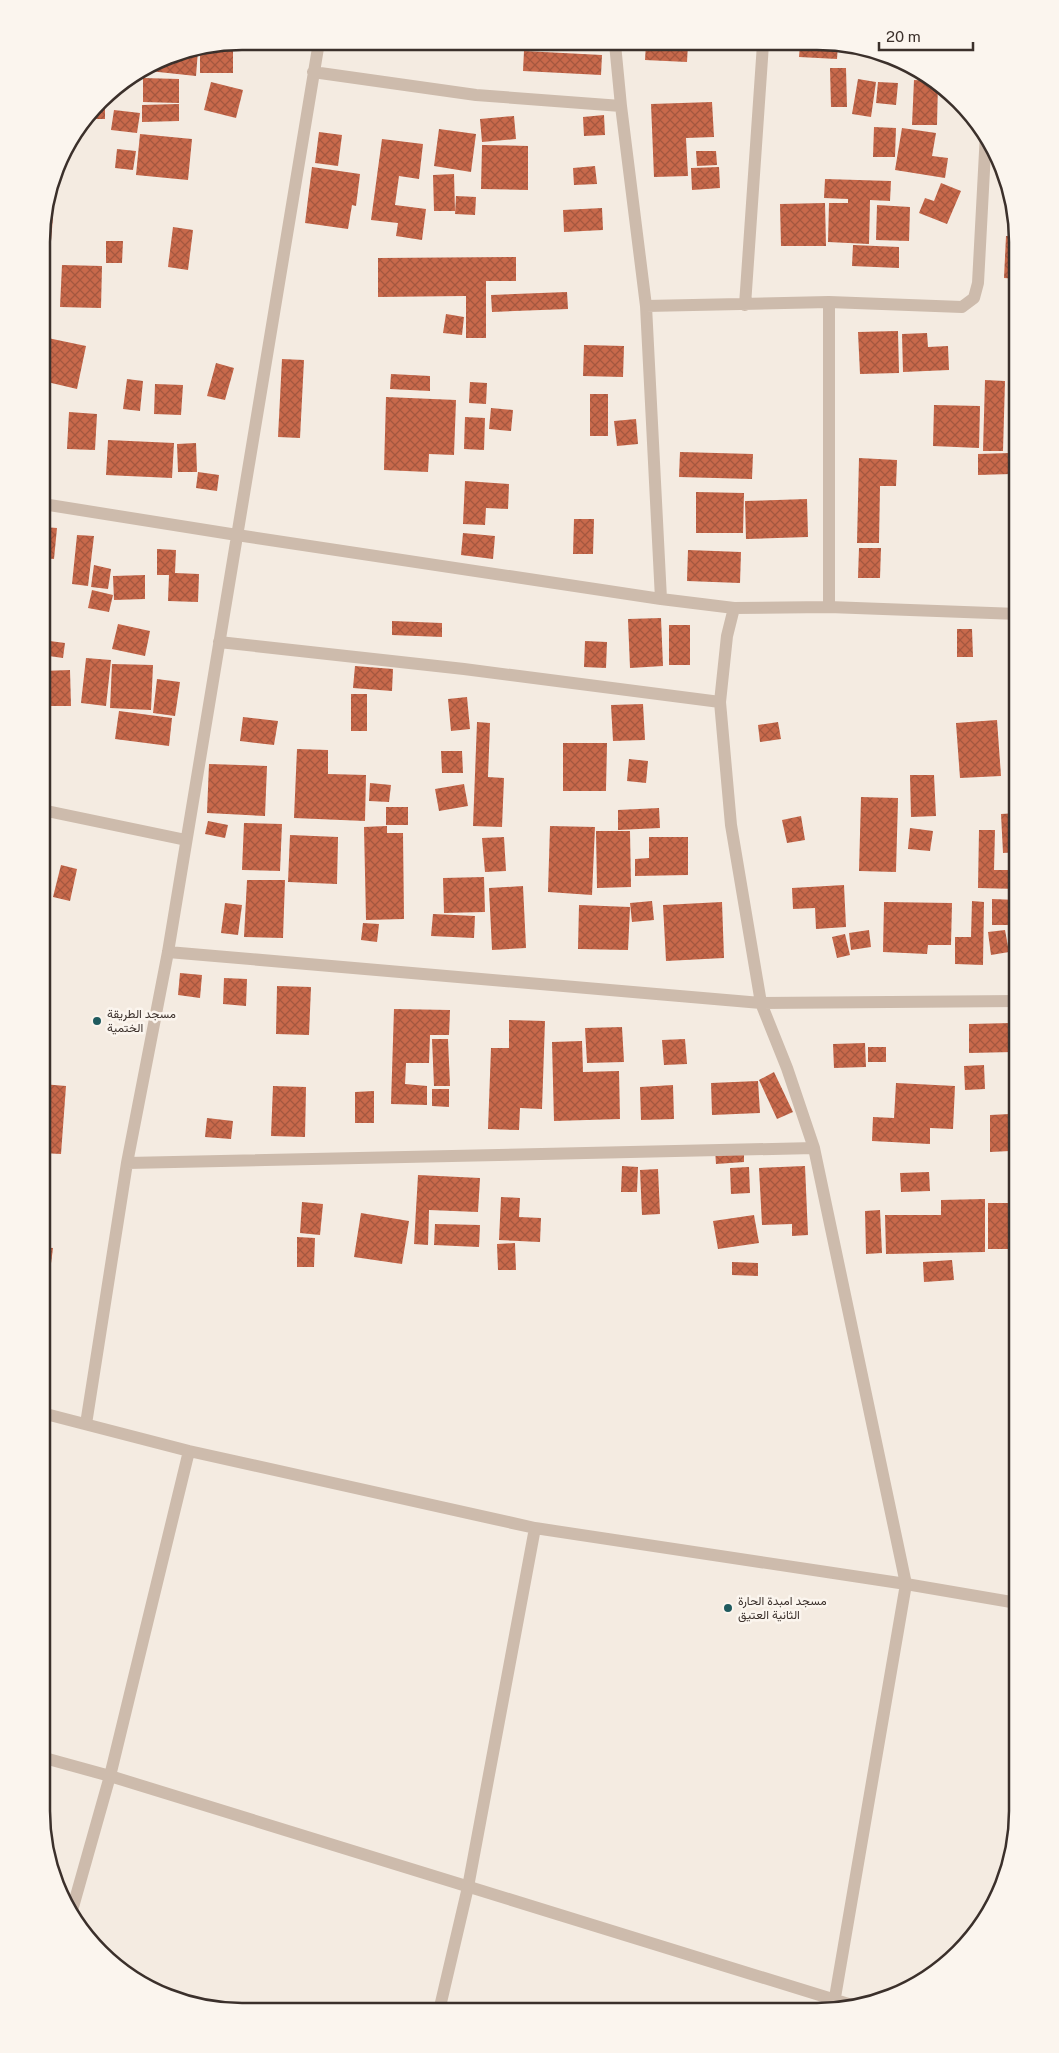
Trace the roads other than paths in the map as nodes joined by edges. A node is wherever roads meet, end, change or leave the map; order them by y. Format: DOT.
graph roads {
  1 [pos="317,50"];
  2 [pos="616,50"];
  3 [pos="763,50"];
  4 [pos="313,72"];
  5 [pos="621,106"];
  6 [pos="985,150"];
  7 [pos="830,302"];
  8 [pos="745,305"];
  9 [pos="646,306"];
  10 [pos="50,505"];
  11 [pos="237,535"];
  12 [pos="661,599"];
  13 [pos="829,607"];
  14 [pos="734,608"];
  15 [pos="1009,614"];
  16 [pos="219,642"];
  17 [pos="720,702"];
  18 [pos="50,812"];
  19 [pos="186,840"];
  20 [pos="168,952"];
  21 [pos="1009,1001"];
  22 [pos="761,1003"];
  23 [pos="814,1148"];
  24 [pos="127,1163"];
  25 [pos="50,1415"];
  26 [pos="86,1424"];
  27 [pos="189,1451"];
  28 [pos="535,1528"];
  29 [pos="906,1584"];
  30 [pos="1009,1602"];
  31 [pos="50,1759"];
  32 [pos="110,1776"];
  33 [pos="468,1887"];
  34 [pos="74,1903"];
  35 [pos="834,2002"];
  36 [pos="441,2003"];
  37 [pos="828,2003"];
  1 -- 4 [label="street"];
  2 -- 5 [label="street"];
  3 -- 8 [label="street"];
  4 -- 5 [label="street"];
  4 -- 11 [label="street"];
  5 -- 9 [label="street"];
  6 -- 7 [label="street"];
  7 -- 8 [label="street"];
  7 -- 13 [label="street"];
  8 -- 9 [label="street"];
  9 -- 12 [label="street"];
  10 -- 11 [label="street"];
  11 -- 12 [label="street"];
  11 -- 16 [label="street"];
  12 -- 14 [label="street"];
  13 -- 14 [label="street"];
  13 -- 15 [label="street"];
  14 -- 17 [label="street"];
  16 -- 17 [label="street"];
  16 -- 19 [label="street"];
  17 -- 22 [label="street"];
  18 -- 19 [label="street"];
  19 -- 20 [label="street"];
  20 -- 22 [label="street"];
  20 -- 24 [label="street"];
  21 -- 22 [label="street"];
  22 -- 23 [label="street"];
  23 -- 24 [label="street"];
  23 -- 29 [label="street"];
  24 -- 26 [label="street"];
  25 -- 26 [label="street"];
  26 -- 27 [label="street"];
  27 -- 28 [label="street"];
  27 -- 32 [label="street"];
  28 -- 29 [label="street"];
  28 -- 33 [label="street"];
  29 -- 30 [label="street"];
  29 -- 35 [label="street"];
  31 -- 32 [label="street"];
  32 -- 33 [label="street"];
  32 -- 34 [label="street"];
  33 -- 36 [label="street"];
  33 -- 37 [label="street"];
}
